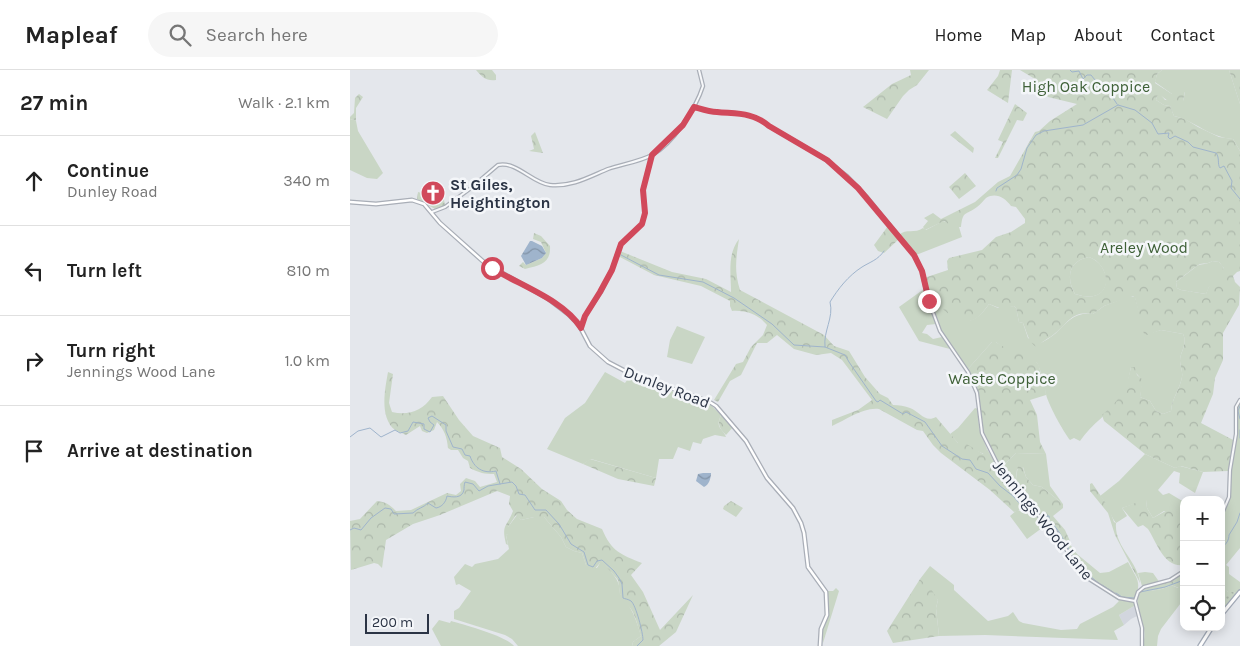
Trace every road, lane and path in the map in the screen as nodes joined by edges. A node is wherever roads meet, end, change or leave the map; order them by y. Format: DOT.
graph roads {
  1 [pos="699,70"];
  2 [pos="694,107"];
  3 [pos="652,155"];
  4 [pos="350,202"];
  5 [pos="432,212"];
  6 [pos="581,328"];
  7 [pos="1240,400"];
  8 [pos="1225,506"];
  9 [pos="1180,574"];
  10 [pos="1240,592"];
  11 [pos="1134,601"];
  12 [pos="1225,610"];
  13 [pos="1209,631"];
  14 [pos="820,646"];
  15 [pos="1142,646"];
  16 [pos="1200,646"];
  1 -- 2 [label="street"];
  2 -- 3 [label="street"];
  2 -- 11 [label="street, Jennings Wood Lane"];
  3 -- 5 [label="street"];
  3 -- 6 [label="street"];
  4 -- 5 [label="street, Dunley Road"];
  5 -- 6 [label="street, Dunley Road"];
  6 -- 14 [label="street, Dunley Road"];
  7 -- 8 [label="street"];
  9 -- 11 [label="street"];
  10 -- 12 [label="main road"];
  11 -- 15 [label="street"];
  13 -- 16 [label="main road"];
}
